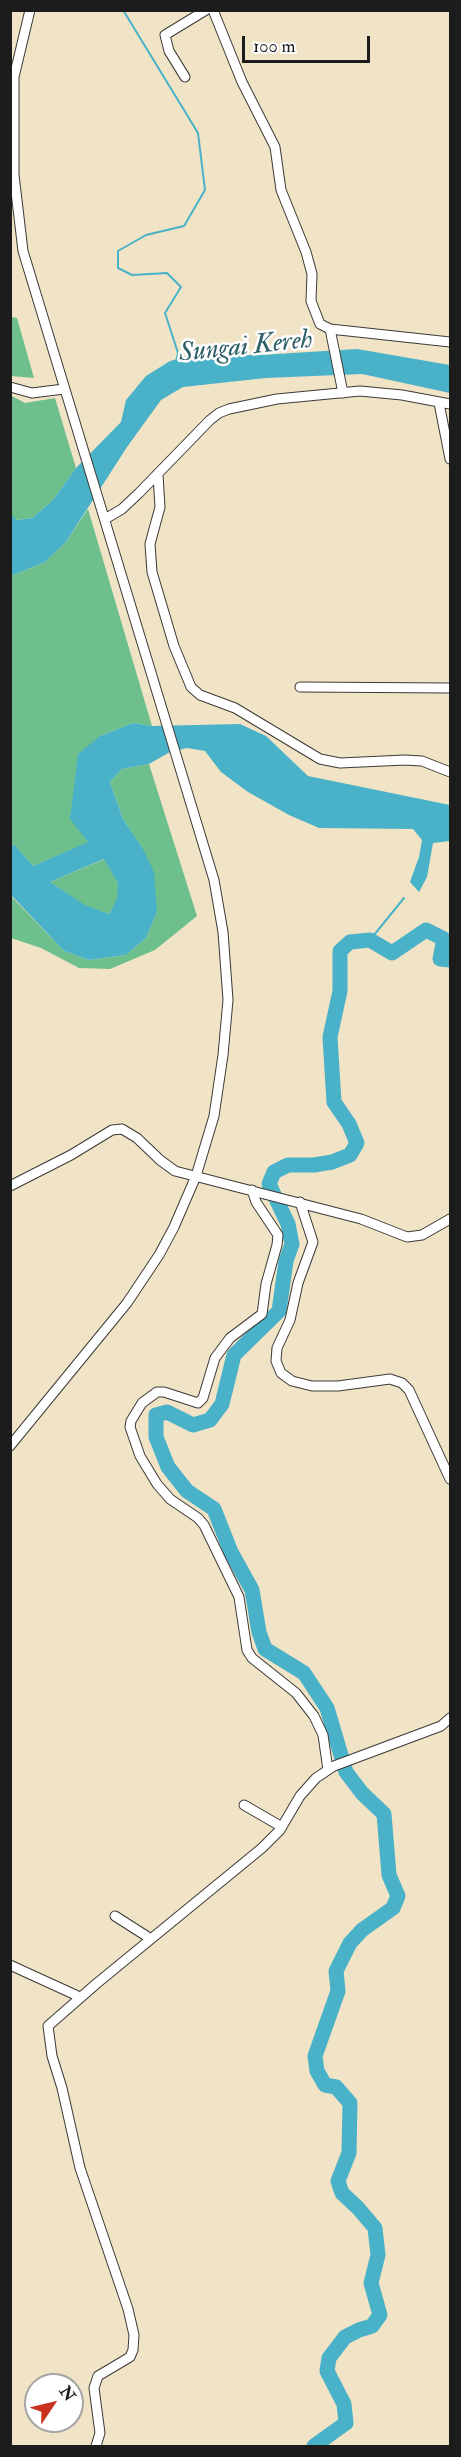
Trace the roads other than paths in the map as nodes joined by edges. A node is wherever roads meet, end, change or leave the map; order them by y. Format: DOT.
graph roads {
  1 [pos="30,10"];
  2 [pos="206,10"];
  3 [pos="213,10"];
  4 [pos="185,77"];
  5 [pos="330,329"];
  6 [pos="450,342"];
  7 [pos="10,387"];
  8 [pos="64,389"];
  9 [pos="342,390"];
  10 [pos="439,403"];
  11 [pos="450,404"];
  12 [pos="450,459"];
  13 [pos="158,475"];
  14 [pos="104,516"];
  15 [pos="300,687"];
  16 [pos="450,688"];
  17 [pos="450,772"];
  18 [pos="196,1176"];
  19 [pos="10,1186"];
  20 [pos="256,1190"];
  21 [pos="295,1201"];
  22 [pos="450,1219"];
  23 [pos="10,1446"];
  24 [pos="450,1479"];
  25 [pos="450,1718"];
  26 [pos="331,1768"];
  27 [pos="244,1805"];
  28 [pos="282,1827"];
  29 [pos="116,1916"];
  30 [pos="151,1939"];
  31 [pos="10,1965"];
  32 [pos="81,1997"];
  33 [pos="96,2446"];
  1 -- 8 [label="street"];
  2 -- 4 [label="street"];
  3 -- 5 [label="street"];
  5 -- 6 [label="street"];
  5 -- 9 [label="street"];
  7 -- 8 [label="street"];
  8 -- 14 [label="street"];
  9 -- 10 [label="street"];
  9 -- 13 [label="street"];
  10 -- 11 [label="street"];
  10 -- 12 [label="street"];
  13 -- 14 [label="street"];
  13 -- 17 [label="street"];
  14 -- 18 [label="street"];
  15 -- 16 [label="street"];
  18 -- 19 [label="street"];
  18 -- 20 [label="street"];
  18 -- 23 [label="street"];
  20 -- 21 [label="street"];
  20 -- 26 [label="street"];
  21 -- 22 [label="street"];
  21 -- 24 [label="street"];
  25 -- 26 [label="street"];
  26 -- 28 [label="street"];
  27 -- 28 [label="street"];
  28 -- 30 [label="street"];
  29 -- 30 [label="street"];
  30 -- 32 [label="street"];
  31 -- 32 [label="street"];
  32 -- 33 [label="street"];
}
